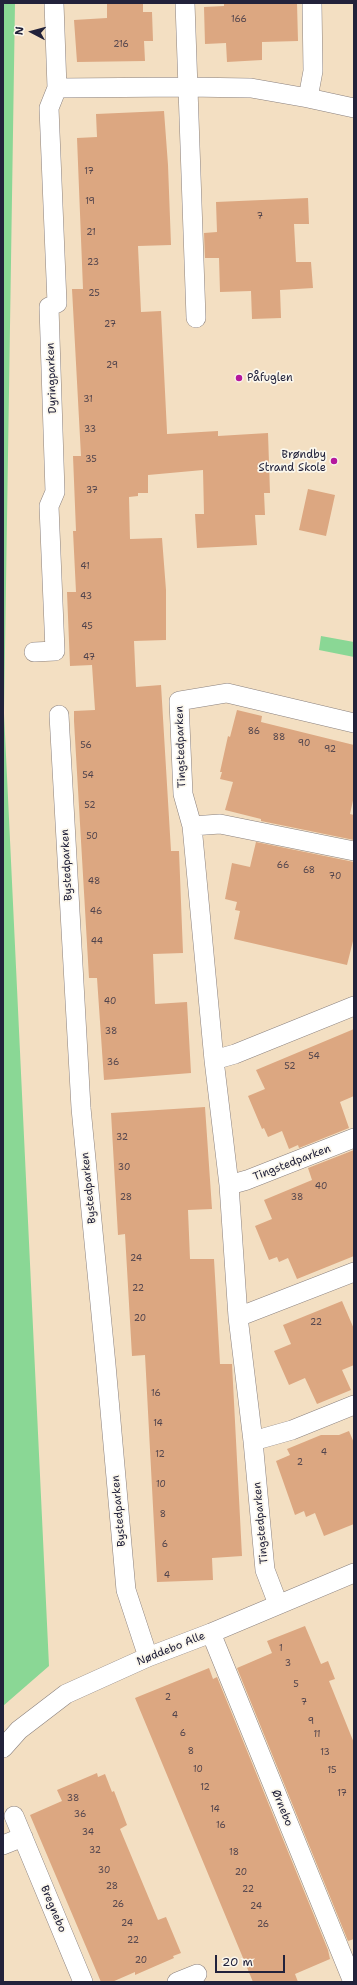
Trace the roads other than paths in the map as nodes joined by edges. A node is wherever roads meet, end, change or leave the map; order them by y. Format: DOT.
graph roads {
  1 [pos="54,3"];
  2 [pos="185,3"];
  3 [pos="312,3"];
  4 [pos="187,87"];
  5 [pos="57,88"];
  6 [pos="308,98"];
  7 [pos="354,108"];
  8 [pos="196,318"];
  9 [pos="34,652"];
  10 [pos="59,715"];
  11 [pos="354,723"];
  12 [pos="192,826"];
  13 [pos="354,851"];
  14 [pos="354,1006"];
  15 [pos="214,1060"];
  16 [pos="354,1138"];
  17 [pos="229,1185"];
  18 [pos="354,1272"];
  19 [pos="238,1317"];
  20 [pos="354,1405"];
  21 [pos="253,1441"];
  22 [pos="354,1573"];
  23 [pos="278,1604"];
  24 [pos="211,1633"];
  25 [pos="148,1658"];
  26 [pos="3,1748"];
  27 [pos="14,1816"];
  28 [pos="23,1837"];
  29 [pos="3,1845"];
  30 [pos="197,1974"];
  31 [pos="83,1982"];
  32 [pos="177,1982"];
  33 [pos="353,1982"];
  1 -- 5 [label="street, Dyringparken"];
  2 -- 4 [label="street"];
  3 -- 6 [label="street"];
  4 -- 5 [label="street"];
  4 -- 6 [label="street"];
  4 -- 8 [label="street"];
  5 -- 9 [label="street, Dyringparken"];
  6 -- 7 [label="street"];
  10 -- 25 [label="street, Bystedparken"];
  11 -- 12 [label="street, Tingstedparken"];
  12 -- 13 [label="street"];
  12 -- 15 [label="street, Tingstedparken"];
  14 -- 15 [label="street"];
  15 -- 17 [label="street, Tingstedparken"];
  16 -- 17 [label="street, Tingstedparken"];
  17 -- 19 [label="street, Tingstedparken"];
  18 -- 19 [label="street"];
  19 -- 21 [label="street, Tingstedparken"];
  20 -- 21 [label="street"];
  21 -- 23 [label="street, Tingstedparken"];
  22 -- 23 [label="street, Nøddebo Alle"];
  23 -- 24 [label="street, Nøddebo Alle"];
  24 -- 25 [label="street, Nøddebo Alle"];
  24 -- 33 [label="street, Ørnebo"];
  25 -- 26 [label="street, Nøddebo Alle"];
  27 -- 28 [label="street, Bregnebo"];
  28 -- 29 [label="street"];
  28 -- 31 [label="street, Bregnebo"];
  30 -- 32 [label="street"];
}
